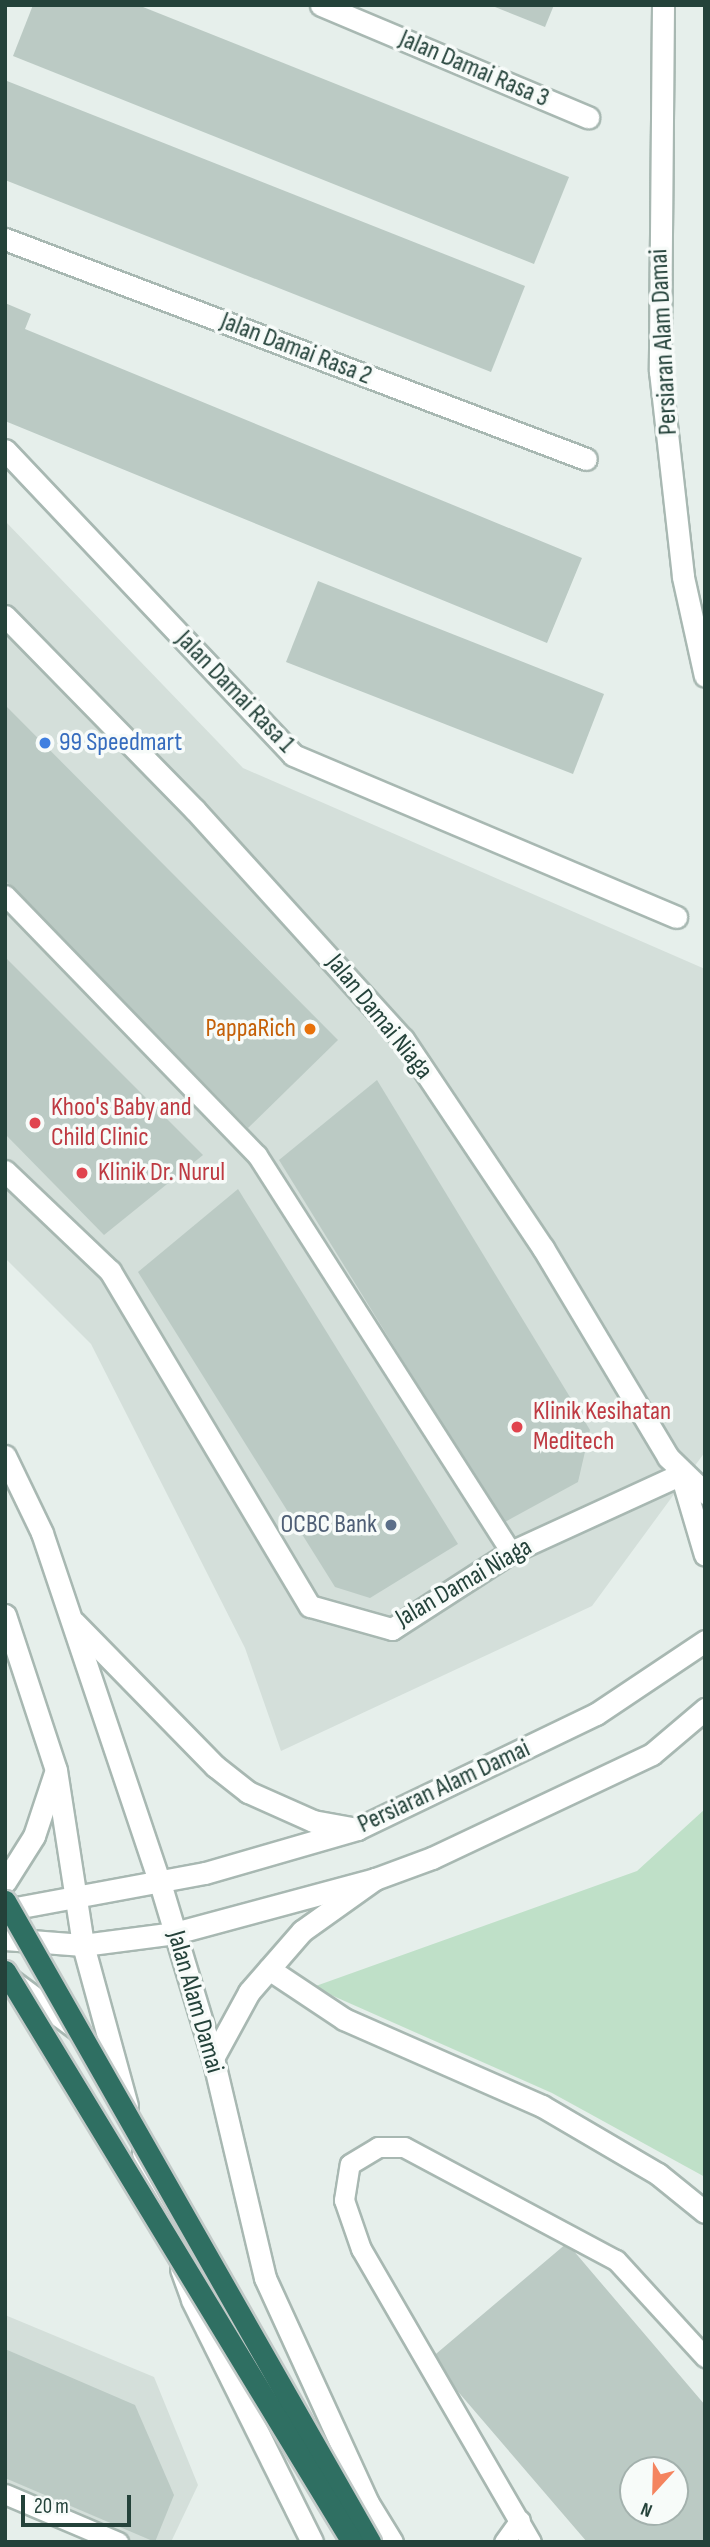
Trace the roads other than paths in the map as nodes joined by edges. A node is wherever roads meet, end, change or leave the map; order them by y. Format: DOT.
graph roads {
  1 [pos="321,5"];
  2 [pos="663,5"];
  3 [pos="588,117"];
  4 [pos="5,239"];
  5 [pos="5,450"];
  6 [pos="586,459"];
  7 [pos="5,616"];
  8 [pos="705,676"];
  9 [pos="5,895"];
  10 [pos="676,917"];
  11 [pos="5,1171"];
  12 [pos="5,1456"];
  13 [pos="681,1474"];
  14 [pos="705,1493"];
  15 [pos="511,1552"];
  16 [pos="705,1555"];
  17 [pos="5,1615"];
  18 [pos="71,1619"];
  19 [pos="705,1640"];
  20 [pos="705,1709"];
  21 [pos="56,1770"];
  22 [pos="357,1829"];
  23 [pos="375,1879"];
  24 [pos="5,1882"];
  25 [pos="160,1883"];
  26 [pos="78,1897"];
  27 [pos="5,1901"];
  28 [pos="5,1910"];
  29 [pos="175,1933"];
  30 [pos="5,1939"];
  31 [pos="83,1945"];
  32 [pos="269,1969"];
  33 [pos="5,1974"];
  34 [pos="111,2057"];
  35 [pos="213,2058"];
  36 [pos="705,2212"];
  37 [pos="705,2357"];
  38 [pos="5,2494"];
  39 [pos="520,2520"];
  40 [pos="118,2542"];
  41 [pos="312,2542"];
  42 [pos="352,2542"];
  43 [pos="370,2542"];
  44 [pos="393,2542"];
  45 [pos="504,2542"];
  46 [pos="531,2542"];
  1 -- 3 [label="street, Jalan Damai Rasa 3"];
  2 -- 8 [label="street, Persiaran Alam Damai"];
  4 -- 6 [label="street, Jalan Damai Rasa 2"];
  5 -- 10 [label="street, Jalan Damai Rasa 1"];
  7 -- 13 [label="street, Jalan Damai Niaga"];
  9 -- 15 [label="lane"];
  11 -- 15 [label="street, Jalan Damai Niaga"];
  12 -- 18 [label="street, Jalan Alam Damai"];
  13 -- 14 [label="street, Jalan Damai Niaga"];
  13 -- 15 [label="street, Jalan Damai Niaga"];
  13 -- 16 [label="street, Jalan Damai Niaga"];
  17 -- 21 [label="street"];
  18 -- 22 [label="street"];
  18 -- 25 [label="street, Jalan Alam Damai"];
  19 -- 22 [label="street, Persiaran Alam Damai"];
  20 -- 23 [label="street, Persiaran Alam Damai"];
  21 -- 24 [label="street"];
  21 -- 26 [label="street"];
  22 -- 25 [label="street, Persiaran Alam Damai"];
  23 -- 29 [label="street, Persiaran Alam Damai"];
  23 -- 32 [label="street"];
  25 -- 26 [label="street, Persiaran Alam Damai"];
  25 -- 29 [label="street, Jalan Alam Damai"];
  26 -- 28 [label="street, Persiaran Alam Damai"];
  26 -- 31 [label="street"];
  27 -- 43 [label="highway, bridge"];
  29 -- 31 [label="street, Persiaran Alam Damai"];
  29 -- 35 [label="street, Jalan Alam Damai"];
  30 -- 31 [label="street, Persiaran Alam Damai"];
  31 -- 34 [label="street"];
  32 -- 35 [label="street"];
  32 -- 36 [label="street"];
  33 -- 34 [label="street"];
  33 -- 42 [label="highway, bridge"];
  34 -- 41 [label="street"];
  35 -- 44 [label="street, Jalan Alam Damai"];
  37 -- 39 [label="lane"];
  38 -- 40 [label="lane"];
  39 -- 45 [label="lane"];
  39 -- 46 [label="lane"];
}
